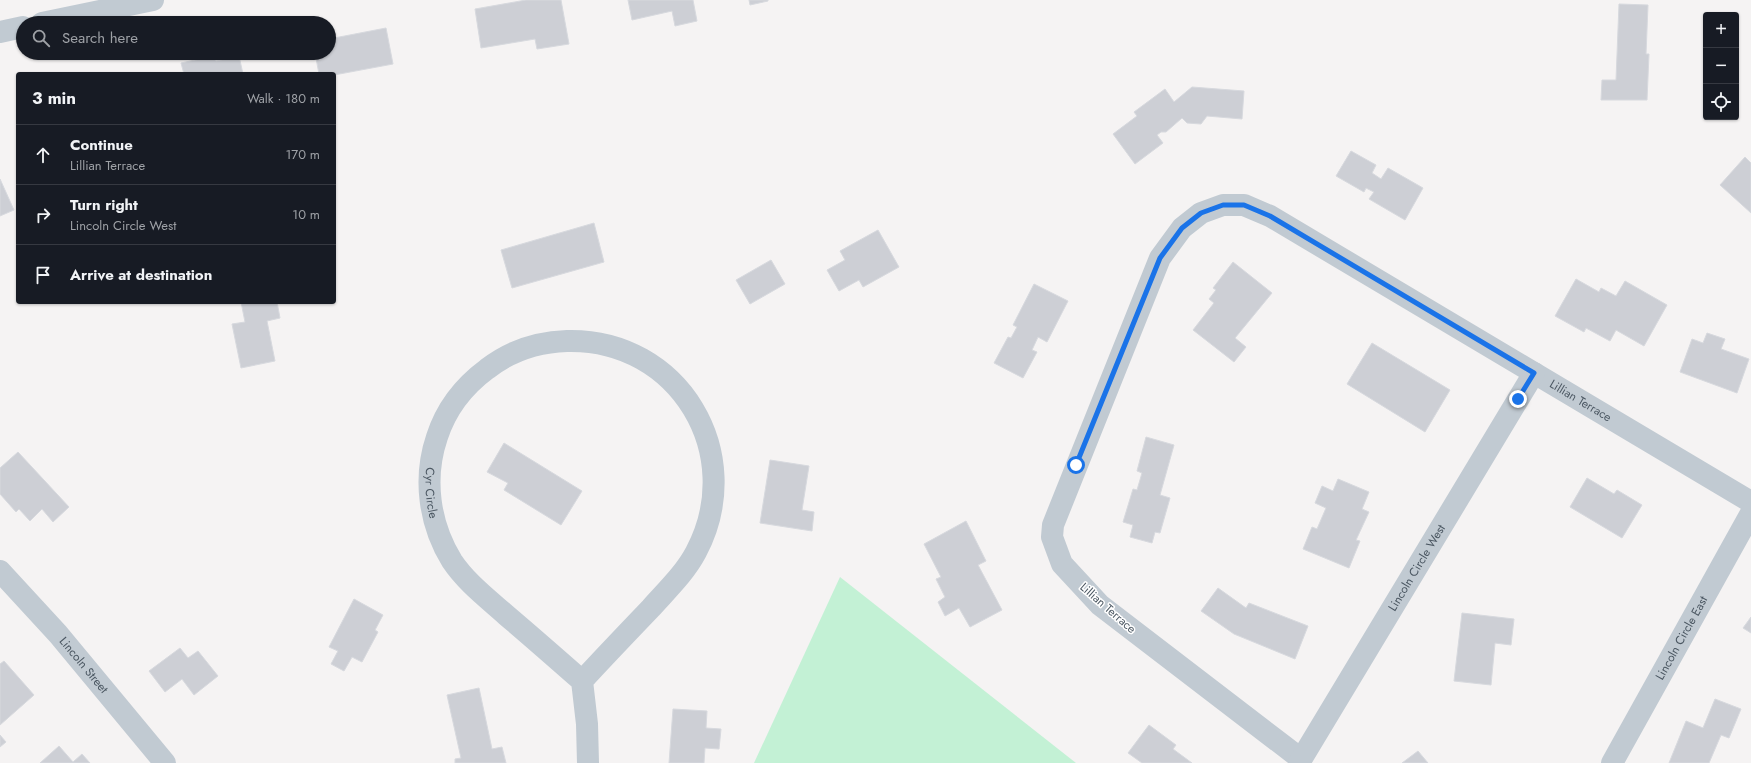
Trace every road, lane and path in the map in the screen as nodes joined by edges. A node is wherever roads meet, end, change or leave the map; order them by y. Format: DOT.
graph roads {
  1 [pos="153,0"];
  2 [pos="76,16"];
  3 [pos="16,29"];
  4 [pos="0,32"];
  5 [pos="1534,373"];
  6 [pos="1751,502"];
  7 [pos="1751,513"];
  8 [pos="0,571"];
  9 [pos="582,681"];
  10 [pos="1300,761"];
  11 [pos="165,763"];
  12 [pos="588,763"];
  13 [pos="1612,763"];
  1 -- 2 [label="street"];
  3 -- 4 [label="street"];
  5 -- 6 [label="street, Lillian Terrace"];
  5 -- 10 [label="street, Lincoln Circle West"];
  5 -- 10 [label="street, Lillian Terrace"];
  7 -- 13 [label="street, Lincoln Circle East"];
  8 -- 11 [label="street, Lincoln Street"];
  9 -- 9 [label="street, Cyr Circle"];
  9 -- 12 [label="street"];
}
